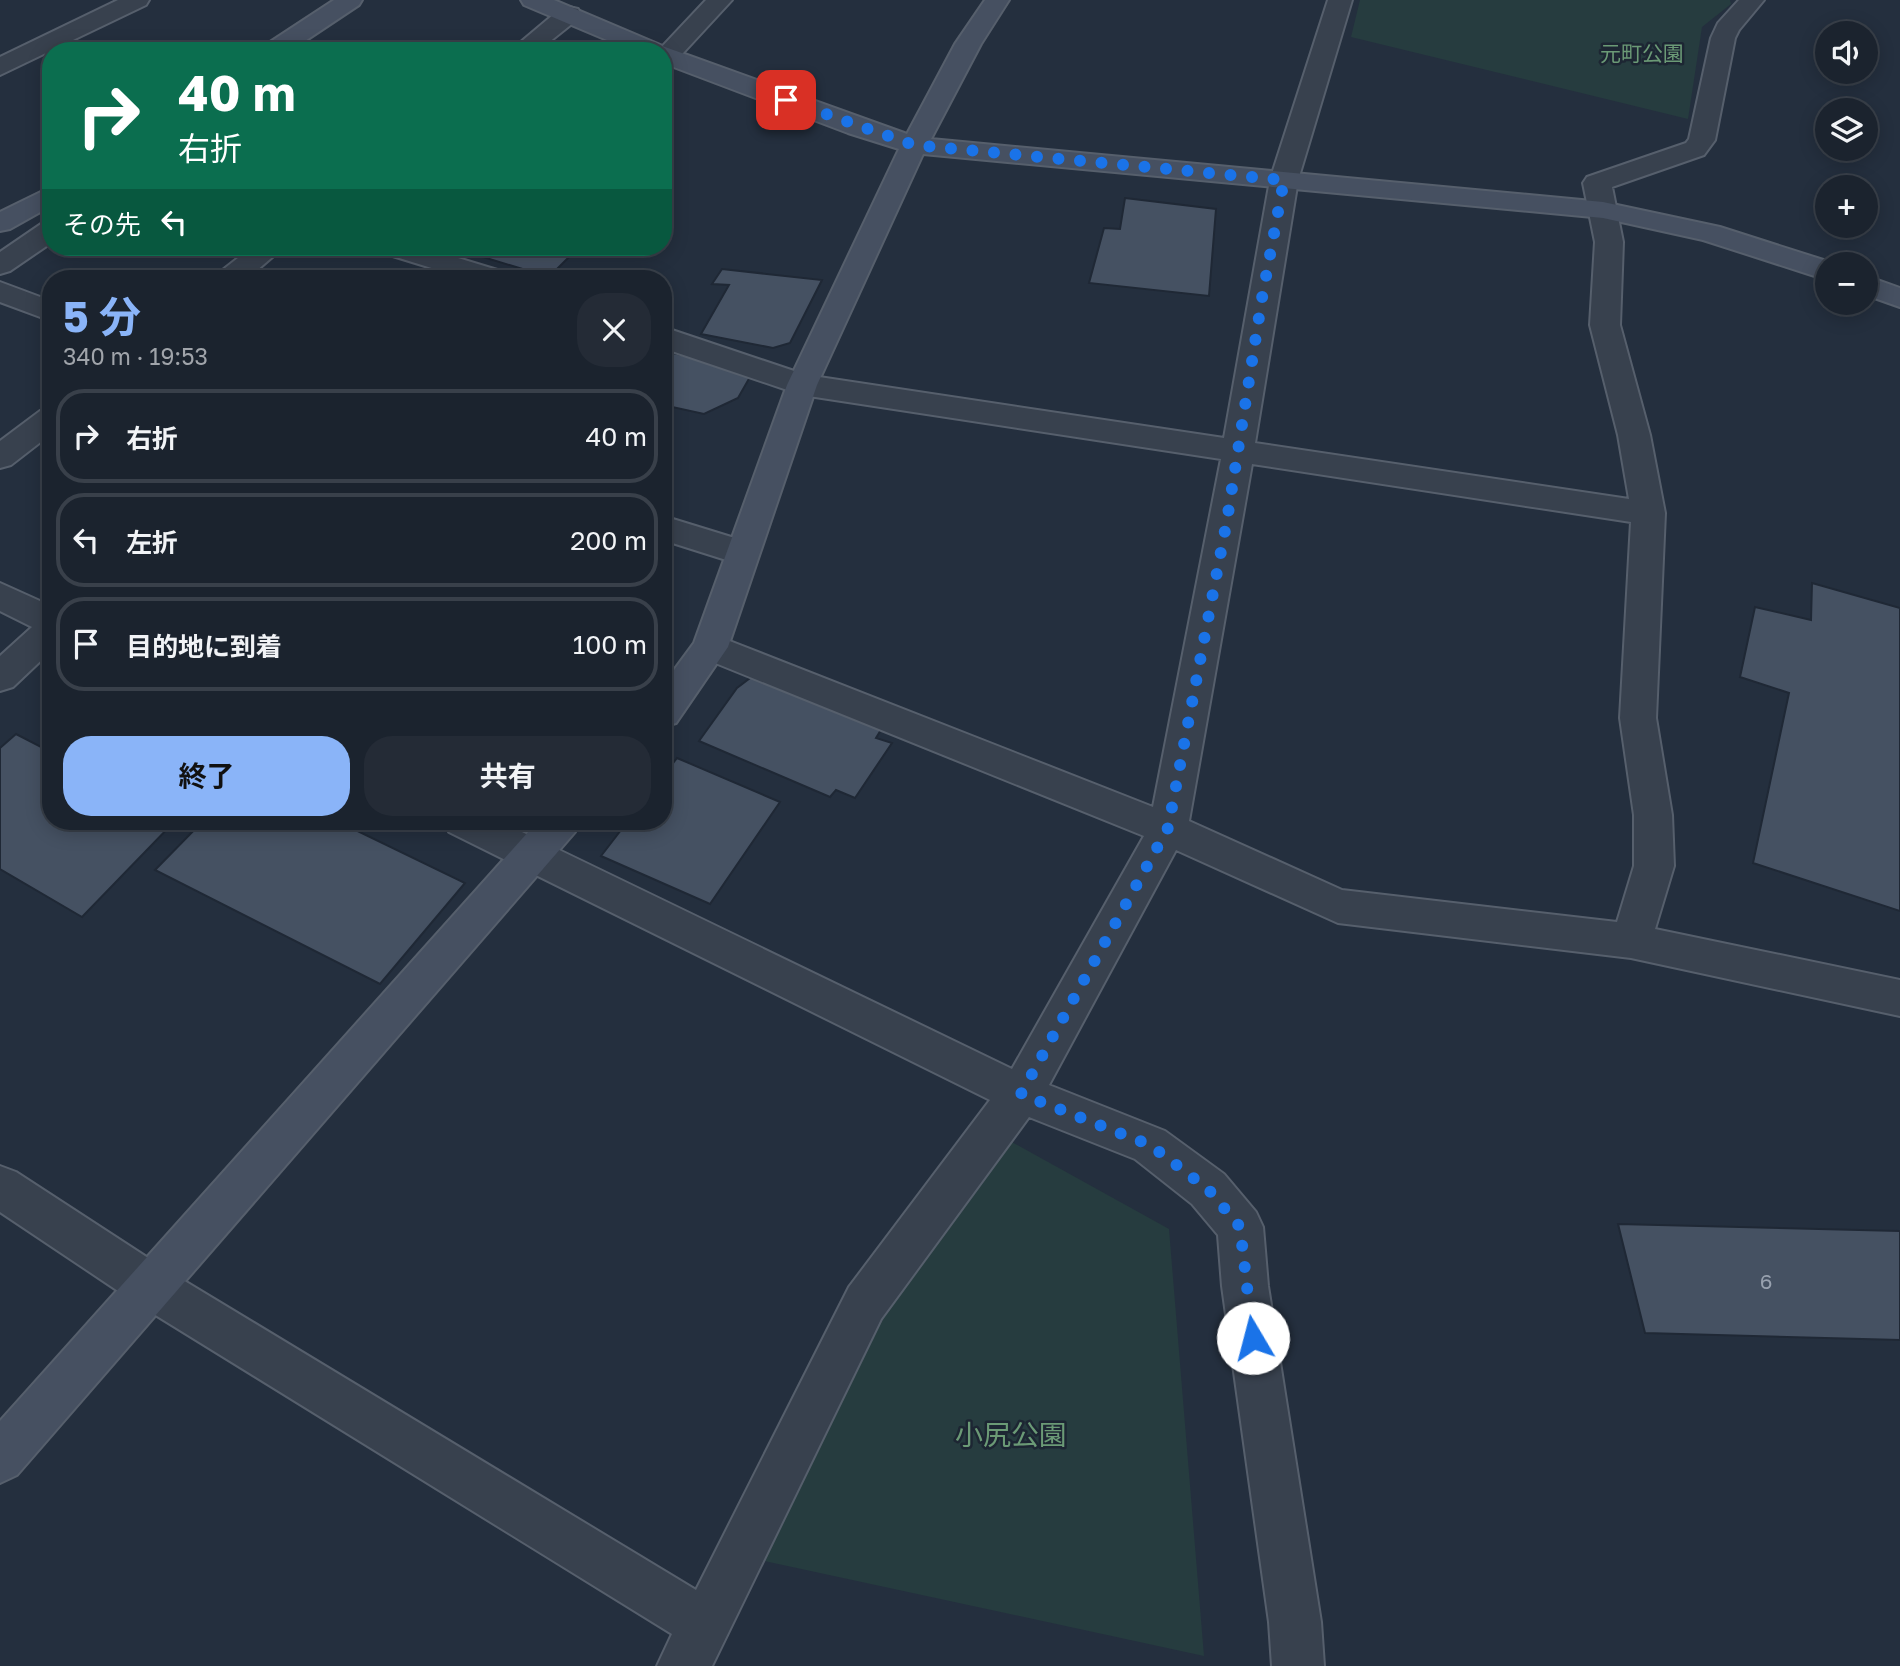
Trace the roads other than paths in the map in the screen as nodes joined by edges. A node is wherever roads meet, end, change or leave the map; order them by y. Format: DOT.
graph roads {
  1 [pos="137,0"];
  2 [pos="350,0"];
  3 [pos="533,0"];
  4 [pos="720,0"];
  5 [pos="997,0"];
  6 [pos="1340,0"];
  7 [pos="1752,0"];
  8 [pos="569,14"];
  9 [pos="50,42"];
  10 [pos="287,42"];
  11 [pos="533,42"];
  12 [pos="633,42"];
  13 [pos="42,46"];
  14 [pos="672,46"];
  15 [pos="672,59"];
  16 [pos="0,66"];
  17 [pos="914,145"];
  18 [pos="1284,180"];
  19 [pos="42,200"];
  20 [pos="1603,211"];
  21 [pos="0,223"];
  22 [pos="42,236"];
  23 [pos="258,256"];
  24 [pos="426,256"];
  25 [pos="451,263"];
  26 [pos="0,265"];
  27 [pos="1815,267"];
  28 [pos="240,270"];
  29 [pos="471,270"];
  30 [pos="1878,290"];
  31 [pos="0,291"];
  32 [pos="1900,298"];
  33 [pos="42,308"];
  34 [pos="672,340"];
  35 [pos="802,385"];
  36 [pos="42,425"];
  37 [pos="1237,450"];
  38 [pos="0,457"];
  39 [pos="1648,513"];
  40 [pos="672,531"];
  41 [pos="742,553"];
  42 [pos="0,596"];
  43 [pos="42,617"];
  44 [pos="42,638"];
  45 [pos="709,647"];
  46 [pos="0,677"];
  47 [pos="672,700"];
  48 [pos="1168,828"];
  49 [pos="482,830"];
  50 [pos="552,830"];
  51 [pos="530,853"];
  52 [pos="1631,940"];
  53 [pos="1900,998"];
  54 [pos="1021,1094"];
  55 [pos="0,1187"];
  56 [pos="152,1287"];
  57 [pos="0,1458"];
  58 [pos="695,1646"];
  59 [pos="1298,1666"];
  1 -- 9 [label="street"];
  2 -- 10 [label="street"];
  3 -- 8 [label="street"];
  4 -- 14 [label="street"];
  5 -- 17 [label="street"];
  6 -- 18 [label="street"];
  7 -- 20 [label="street"];
  8 -- 11 [label="street"];
  8 -- 12 [label="street"];
  13 -- 16 [label="street"];
  15 -- 17 [label="street"];
  17 -- 18 [label="street"];
  17 -- 35 [label="street"];
  18 -- 20 [label="street"];
  18 -- 37 [label="street"];
  19 -- 21 [label="street"];
  20 -- 27 [label="street"];
  20 -- 39 [label="street"];
  22 -- 26 [label="street"];
  23 -- 28 [label="street"];
  24 -- 25 [label="street"];
  25 -- 29 [label="street"];
  30 -- 32 [label="street"];
  31 -- 33 [label="street"];
  34 -- 35 [label="street"];
  35 -- 37 [label="street"];
  35 -- 41 [label="street"];
  36 -- 38 [label="street"];
  37 -- 39 [label="street"];
  37 -- 48 [label="street"];
  39 -- 52 [label="street"];
  40 -- 41 [label="street"];
  41 -- 45 [label="street"];
  42 -- 43 [label="street"];
  44 -- 46 [label="street"];
  45 -- 47 [label="street"];
  45 -- 48 [label="street"];
  48 -- 52 [label="street"];
  48 -- 54 [label="street"];
  49 -- 51 [label="street"];
  50 -- 51 [label="street"];
  51 -- 54 [label="street"];
  51 -- 56 [label="street"];
  52 -- 53 [label="street"];
  54 -- 58 [label="street"];
  54 -- 59 [label="street"];
  55 -- 56 [label="street"];
  56 -- 57 [label="street"];
  56 -- 58 [label="street"];
}
